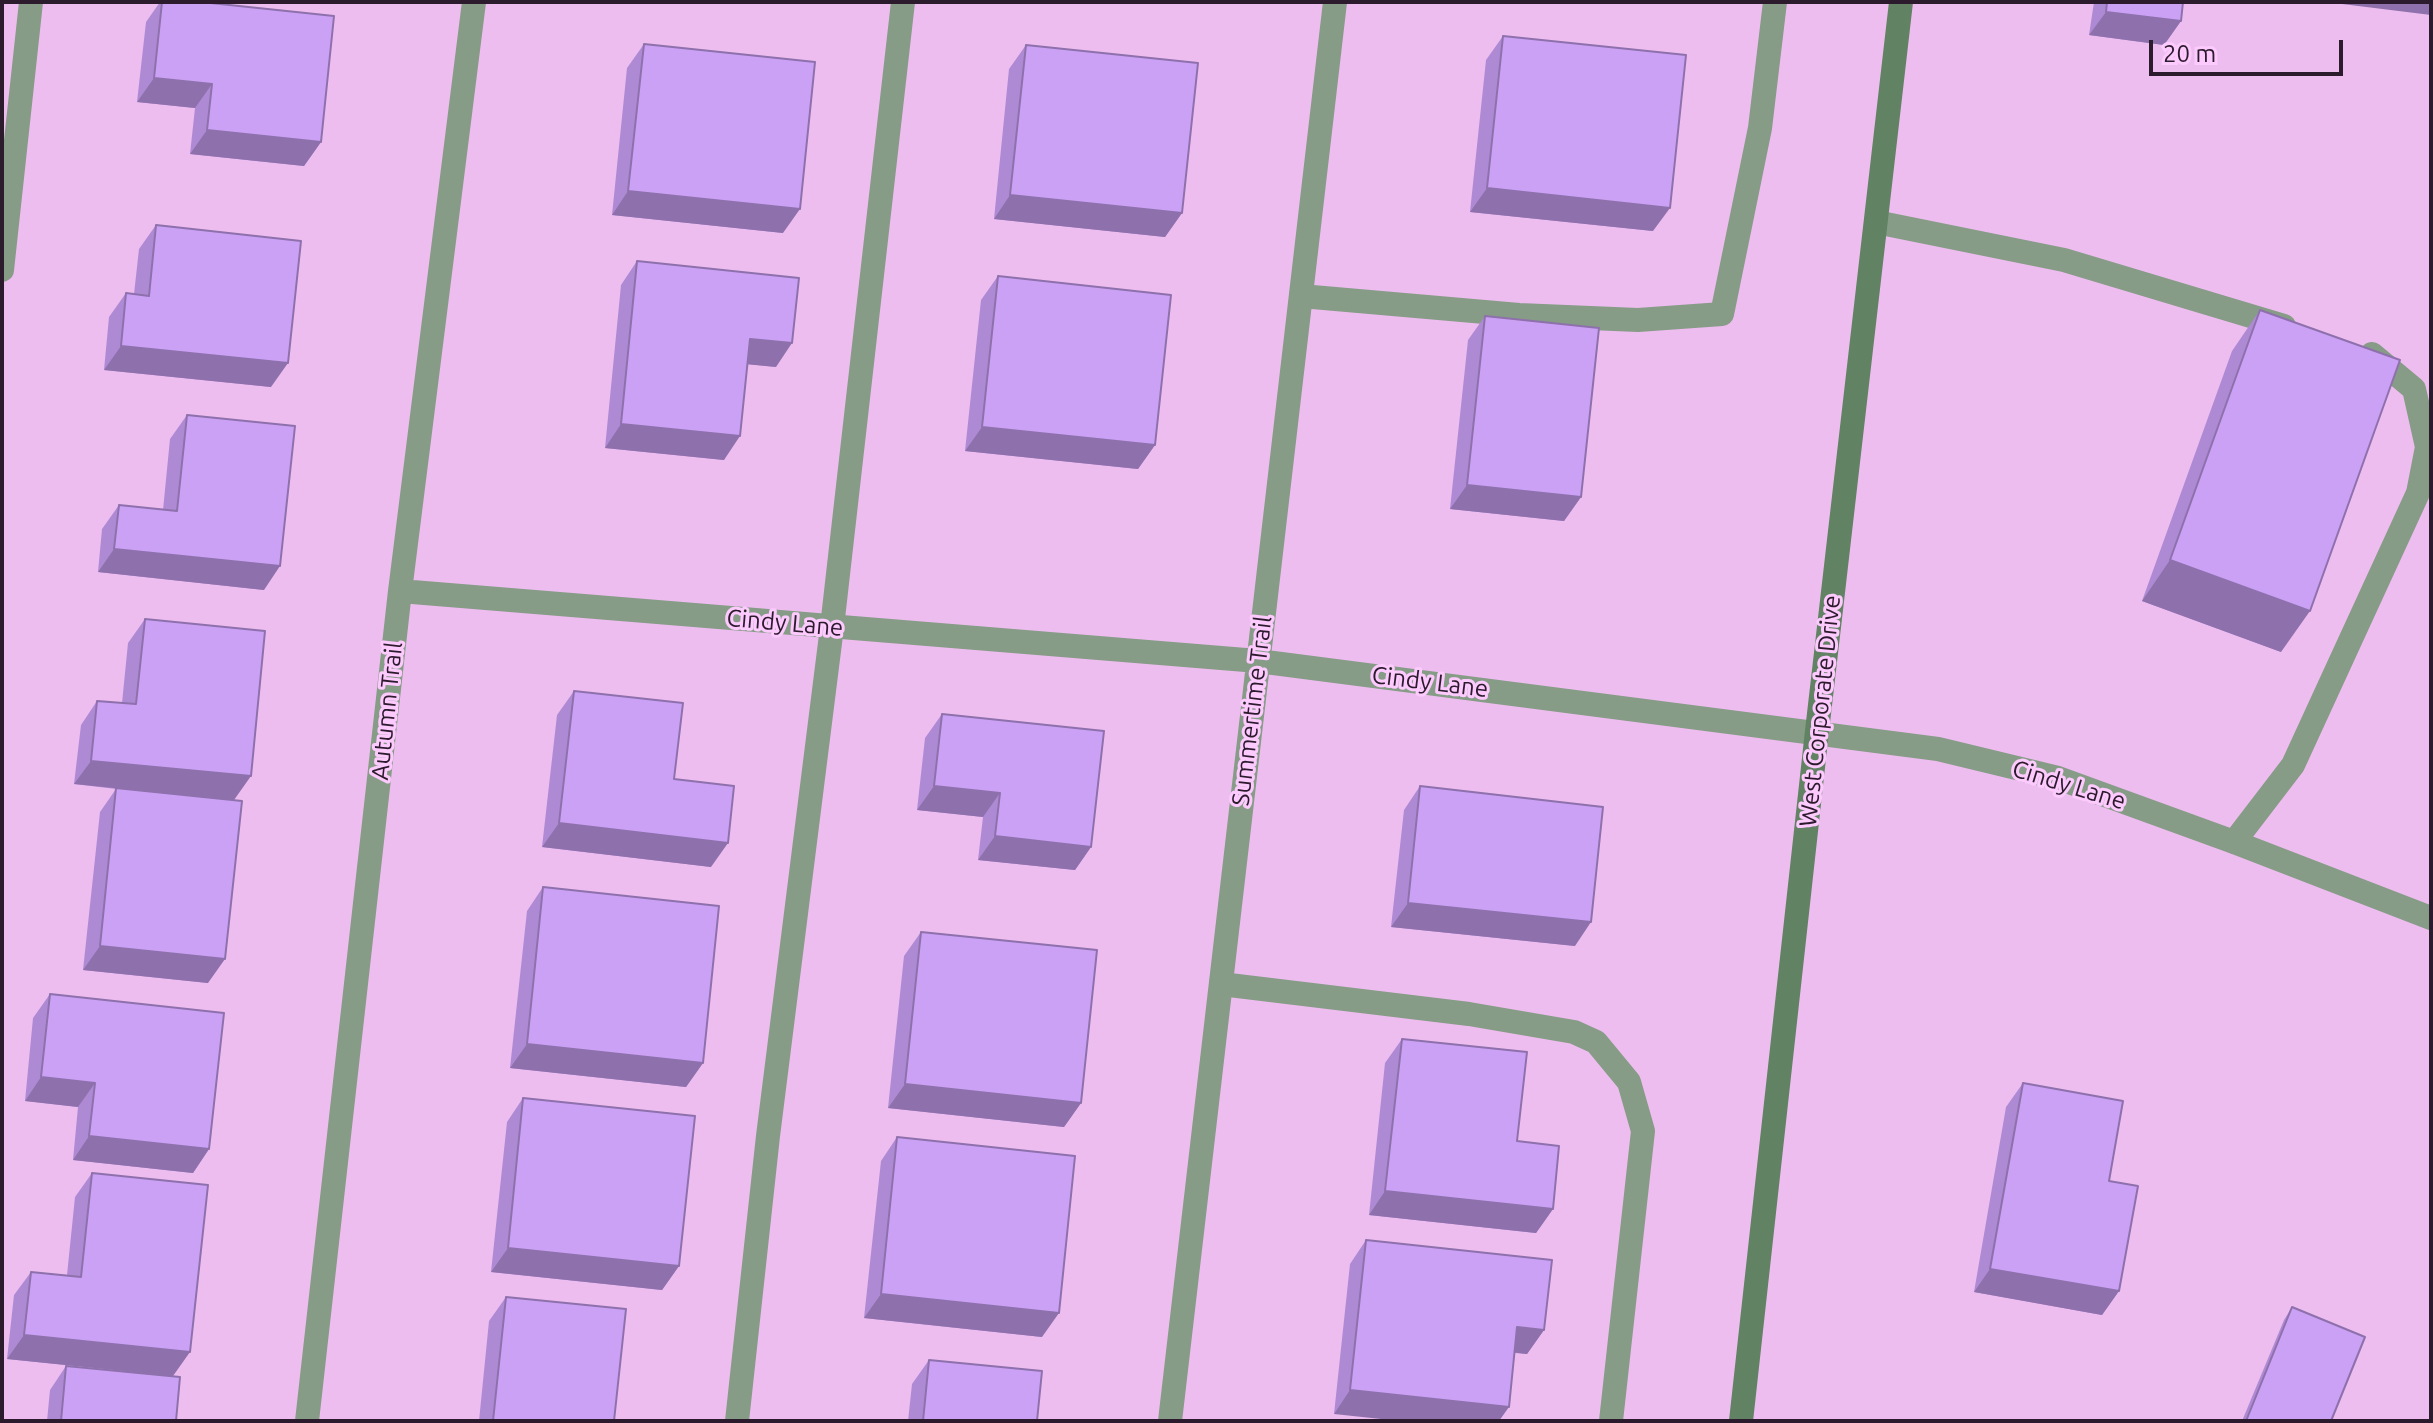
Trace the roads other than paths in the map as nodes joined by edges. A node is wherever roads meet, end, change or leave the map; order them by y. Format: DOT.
graph roads {
  1 [pos="31,2"];
  2 [pos="474,2"];
  3 [pos="903,2"];
  4 [pos="1335,2"];
  5 [pos="1775,2"];
  6 [pos="1901,2"];
  7 [pos="12,86"];
  8 [pos="1876,222"];
  9 [pos="2,270"];
  10 [pos="1301,296"];
  11 [pos="2308,333"];
  12 [pos="2354,347"];
  13 [pos="400,591"];
  14 [pos="832,627"];
  15 [pos="1258,661"];
  16 [pos="1817,731"];
  17 [pos="2234,842"];
  18 [pos="2431,918"];
  19 [pos="1221,984"];
  20 [pos="307,1421"];
  21 [pos="737,1421"];
  22 [pos="1170,1421"];
  23 [pos="1611,1421"];
  24 [pos="1741,1421"];
  1 -- 7 [label="street"];
  2 -- 13 [label="street, Autumn Trail"];
  3 -- 14 [label="street"];
  4 -- 10 [label="street, Summertime Trail"];
  5 -- 10 [label="street"];
  6 -- 8 [label="street, West Corporate Drive"];
  7 -- 9 [label="street"];
  8 -- 11 [label="street"];
  8 -- 16 [label="street, West Corporate Drive"];
  10 -- 15 [label="street, Summertime Trail"];
  12 -- 17 [label="street"];
  13 -- 14 [label="street, Cindy Lane"];
  13 -- 20 [label="street, Autumn Trail"];
  14 -- 15 [label="street, Cindy Lane"];
  14 -- 21 [label="street"];
  15 -- 16 [label="street, Cindy Lane"];
  15 -- 19 [label="street, Summertime Trail"];
  16 -- 17 [label="street, Cindy Lane"];
  16 -- 24 [label="street, West Corporate Drive"];
  17 -- 18 [label="street, Cindy Lane"];
  19 -- 22 [label="street, Summertime Trail"];
  19 -- 23 [label="street"];
}
